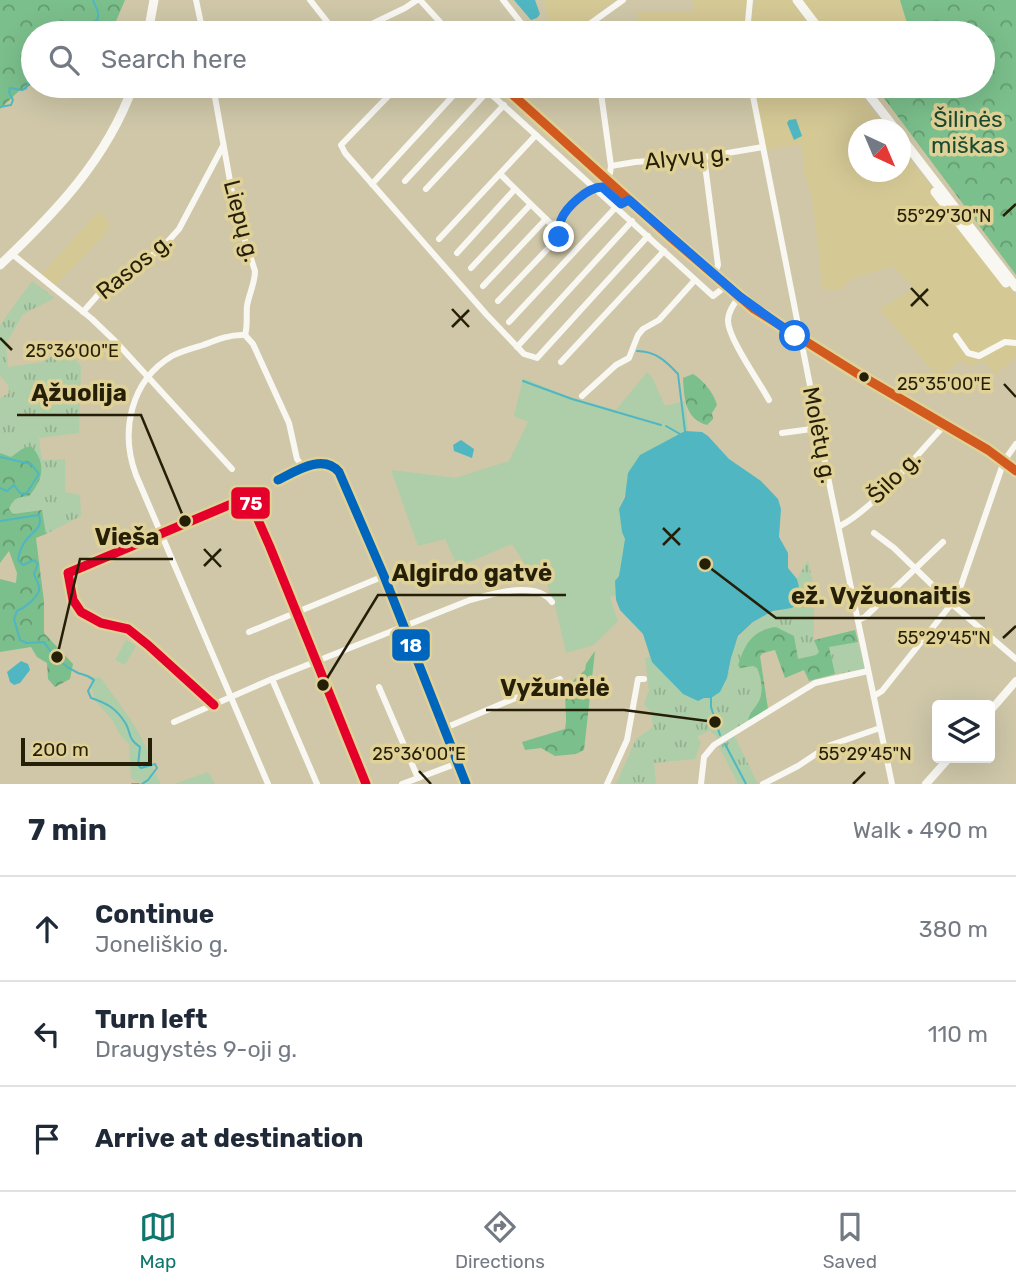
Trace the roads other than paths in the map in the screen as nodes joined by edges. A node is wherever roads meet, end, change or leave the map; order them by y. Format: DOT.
graph roads {
  1 [pos="154,0"];
  2 [pos="196,0"];
  3 [pos="310,0"];
  4 [pos="419,0"];
  5 [pos="502,0"];
  6 [pos="623,0"];
  7 [pos="750,0"];
  8 [pos="797,0"];
  9 [pos="150,21"];
  10 [pos="200,21"];
  11 [pos="327,21"];
  12 [pos="378,21"];
  13 [pos="439,21"];
  14 [pos="519,21"];
  15 [pos="591,21"];
  16 [pos="748,21"];
  17 [pos="813,21"];
  18 [pos="128,98"];
  19 [pos="215,98"];
  20 [pos="386,98"];
  21 [pos="451,98"];
  22 [pos="476,98"];
  23 [pos="496,98"];
  24 [pos="516,98"];
  25 [pos="601,98"];
  26 [pos="753,98"];
  27 [pos="864,98"];
  28 [pos="871,98"];
  29 [pos="504,105"];
  30 [pos="880,119"];
  31 [pos="888,119"];
  32 [pos="536,135"];
  33 [pos="224,145"];
  34 [pos="763,147"];
  35 [pos="911,149"];
  36 [pos="704,157"];
  37 [pos="911,159"];
  38 [pos="611,166"];
  39 [pos="500,174"];
  40 [pos="605,179"];
  41 [pos="405,181"];
  42 [pos="372,184"];
  43 [pos="594,187"];
  44 [pos="425,189"];
  45 [pos="515,189"];
  46 [pos="629,200"];
  47 [pos="530,205"];
  48 [pos="619,206"];
  49 [pos="546,219"];
  50 [pos="632,221"];
  51 [pos="560,223"];
  52 [pos="648,236"];
  53 [pos="439,239"];
  54 [pos="664,251"];
  55 [pos="457,253"];
  56 [pos="12,254"];
  57 [pos="0,265"];
  58 [pos="471,268"];
  59 [pos="714,276"];
  60 [pos="695,280"];
  61 [pos="483,286"];
  62 [pos="726,286"];
  63 [pos="1016,289"];
  64 [pos="739,296"];
  65 [pos="498,301"];
  66 [pos="83,312"];
  67 [pos="509,322"];
  68 [pos="245,335"];
  69 [pos="956,336"];
  70 [pos="802,340"];
  71 [pos="1016,342"];
  72 [pos="517,347"];
  73 [pos="561,362"];
  74 [pos="149,376"];
  75 [pos="582,396"];
  76 [pos="769,400"];
  77 [pos="944,425"];
  78 [pos="819,428"];
  79 [pos="782,433"];
  80 [pos="1016,444"];
  81 [pos="1004,461"];
  82 [pos="303,467"];
  83 [pos="232,468"];
  84 [pos="1016,471"];
  85 [pos="278,480"];
  86 [pos="839,526"];
  87 [pos="874,533"];
  88 [pos="161,534"];
  89 [pos="943,541"];
  90 [pos="914,569"];
  91 [pos="384,576"];
  92 [pos="552,602"];
  93 [pos="953,605"];
  94 [pos="296,613"];
  95 [pos="858,620"];
  96 [pos="404,626"];
  97 [pos="249,632"];
  98 [pos="1016,659"];
  99 [pos="316,661"];
  100 [pos="868,671"];
  101 [pos="272,679"];
  102 [pos="560,679"];
  103 [pos="644,679"];
  104 [pos="1016,681"];
  105 [pos="379,687"];
  106 [pos="874,696"];
  107 [pos="231,697"];
  108 [pos="214,705"];
  109 [pos="995,705"];
  110 [pos="174,722"];
  111 [pos="445,728"];
  112 [pos="880,728"];
  113 [pos="458,763"];
  114 [pos="945,763"];
  115 [pos="418,778"];
  116 [pos="268,784"];
  117 [pos="317,784"];
  118 [pos="366,784"];
  119 [pos="402,784"];
  120 [pos="466,784"];
  121 [pos="607,784"];
  122 [pos="701,784"];
  123 [pos="763,784"];
  124 [pos="892,784"];
  125 [pos="926,784"];
  1 -- 9 [label="highway"];
  2 -- 10 [label="street"];
  3 -- 11 [label="street"];
  4 -- 12 [label="street"];
  4 -- 13 [label="street"];
  5 -- 14 [label="street"];
  6 -- 15 [label="street"];
  7 -- 16 [label="street"];
  8 -- 17 [label="highway"];
  18 -- 56 [label="highway"];
  19 -- 33 [label="street, Liepų g."];
  20 -- 42 [label="street"];
  21 -- 42 [label="street"];
  22 -- 41 [label="street"];
  23 -- 29 [label="street"];
  24 -- 40 [label="street"];
  25 -- 38 [label="street"];
  26 -- 34 [label="street, Molėtų g."];
  27 -- 30 [label="highway"];
  28 -- 31 [label="highway"];
  29 -- 32 [label="street"];
  29 -- 44 [label="street"];
  32 -- 39 [label="street"];
  32 -- 43 [label="street"];
  33 -- 66 [label="street, Rasos g."];
  33 -- 68 [label="street, Liepų g."];
  34 -- 36 [label="street, Alyvų g."];
  34 -- 70 [label="street, Molėtų g."];
  35 -- 63 [label="highway"];
  36 -- 38 [label="street, Alyvų g."];
  36 -- 59 [label="street"];
  37 -- 63 [label="highway"];
  38 -- 40 [label="street"];
  39 -- 45 [label="street"];
  39 -- 53 [label="street"];
  40 -- 46 [label="street"];
  42 -- 72 [label="street"];
  43 -- 48 [label="street"];
  43 -- 51 [label="street"];
  45 -- 47 [label="street"];
  45 -- 55 [label="street"];
  46 -- 48 [label="street"];
  46 -- 59 [label="street"];
  47 -- 49 [label="street"];
  47 -- 58 [label="street"];
  48 -- 50 [label="street"];
  48 -- 67 [label="street"];
  49 -- 51 [label="street"];
  49 -- 61 [label="street"];
  50 -- 52 [label="street"];
  50 -- 72 [label="street"];
  51 -- 65 [label="street"];
  52 -- 54 [label="street"];
  52 -- 72 [label="street"];
  54 -- 60 [label="street"];
  54 -- 73 [label="street"];
  56 -- 57 [label="highway"];
  56 -- 66 [label="street"];
  59 -- 62 [label="street"];
  60 -- 62 [label="street"];
  60 -- 75 [label="street"];
  62 -- 64 [label="street"];
  64 -- 70 [label="street"];
  64 -- 76 [label="street"];
  66 -- 74 [label="street"];
  68 -- 74 [label="street"];
  68 -- 82 [label="street"];
  69 -- 71 [label="street"];
  70 -- 77 [label="street"];
  70 -- 78 [label="street, Molėtų g."];
  74 -- 83 [label="street"];
  74 -- 88 [label="street"];
  77 -- 81 [label="street"];
  77 -- 86 [label="street, Šilo g."];
  78 -- 79 [label="street"];
  78 -- 86 [label="street, Molėtų g."];
  80 -- 81 [label="street"];
  81 -- 84 [label="street"];
  81 -- 93 [label="street"];
  82 -- 85 [label="street"];
  82 -- 91 [label="street"];
  86 -- 95 [label="street, Molėtų g."];
  87 -- 90 [label="street"];
  88 -- 94 [label="street"];
  88 -- 107 [label="street"];
  88 -- 108 [label="street"];
  89 -- 90 [label="street"];
  90 -- 93 [label="street"];
  90 -- 95 [label="street"];
  91 -- 94 [label="street"];
  91 -- 96 [label="street"];
  92 -- 96 [label="street"];
  93 -- 98 [label="street"];
  93 -- 106 [label="street"];
  94 -- 97 [label="street"];
  94 -- 99 [label="street"];
  95 -- 100 [label="street, Molėtų g."];
  96 -- 99 [label="street"];
  96 -- 111 [label="street"];
  99 -- 101 [label="street"];
  99 -- 118 [label="street"];
  100 -- 106 [label="street, Molėtų g."];
  100 -- 122 [label="street"];
  101 -- 107 [label="street"];
  101 -- 117 [label="street"];
  102 -- 111 [label="street"];
  103 -- 121 [label="street"];
  104 -- 109 [label="main road"];
  105 -- 115 [label="street"];
  106 -- 112 [label="street, Molėtų g."];
  107 -- 108 [label="street"];
  107 -- 116 [label="street"];
  108 -- 110 [label="street"];
  111 -- 113 [label="street"];
  112 -- 123 [label="street"];
  112 -- 124 [label="street, Molėtų g."];
  113 -- 115 [label="street"];
  113 -- 120 [label="street"];
  114 -- 125 [label="main road"];
  115 -- 119 [label="street"];
}
